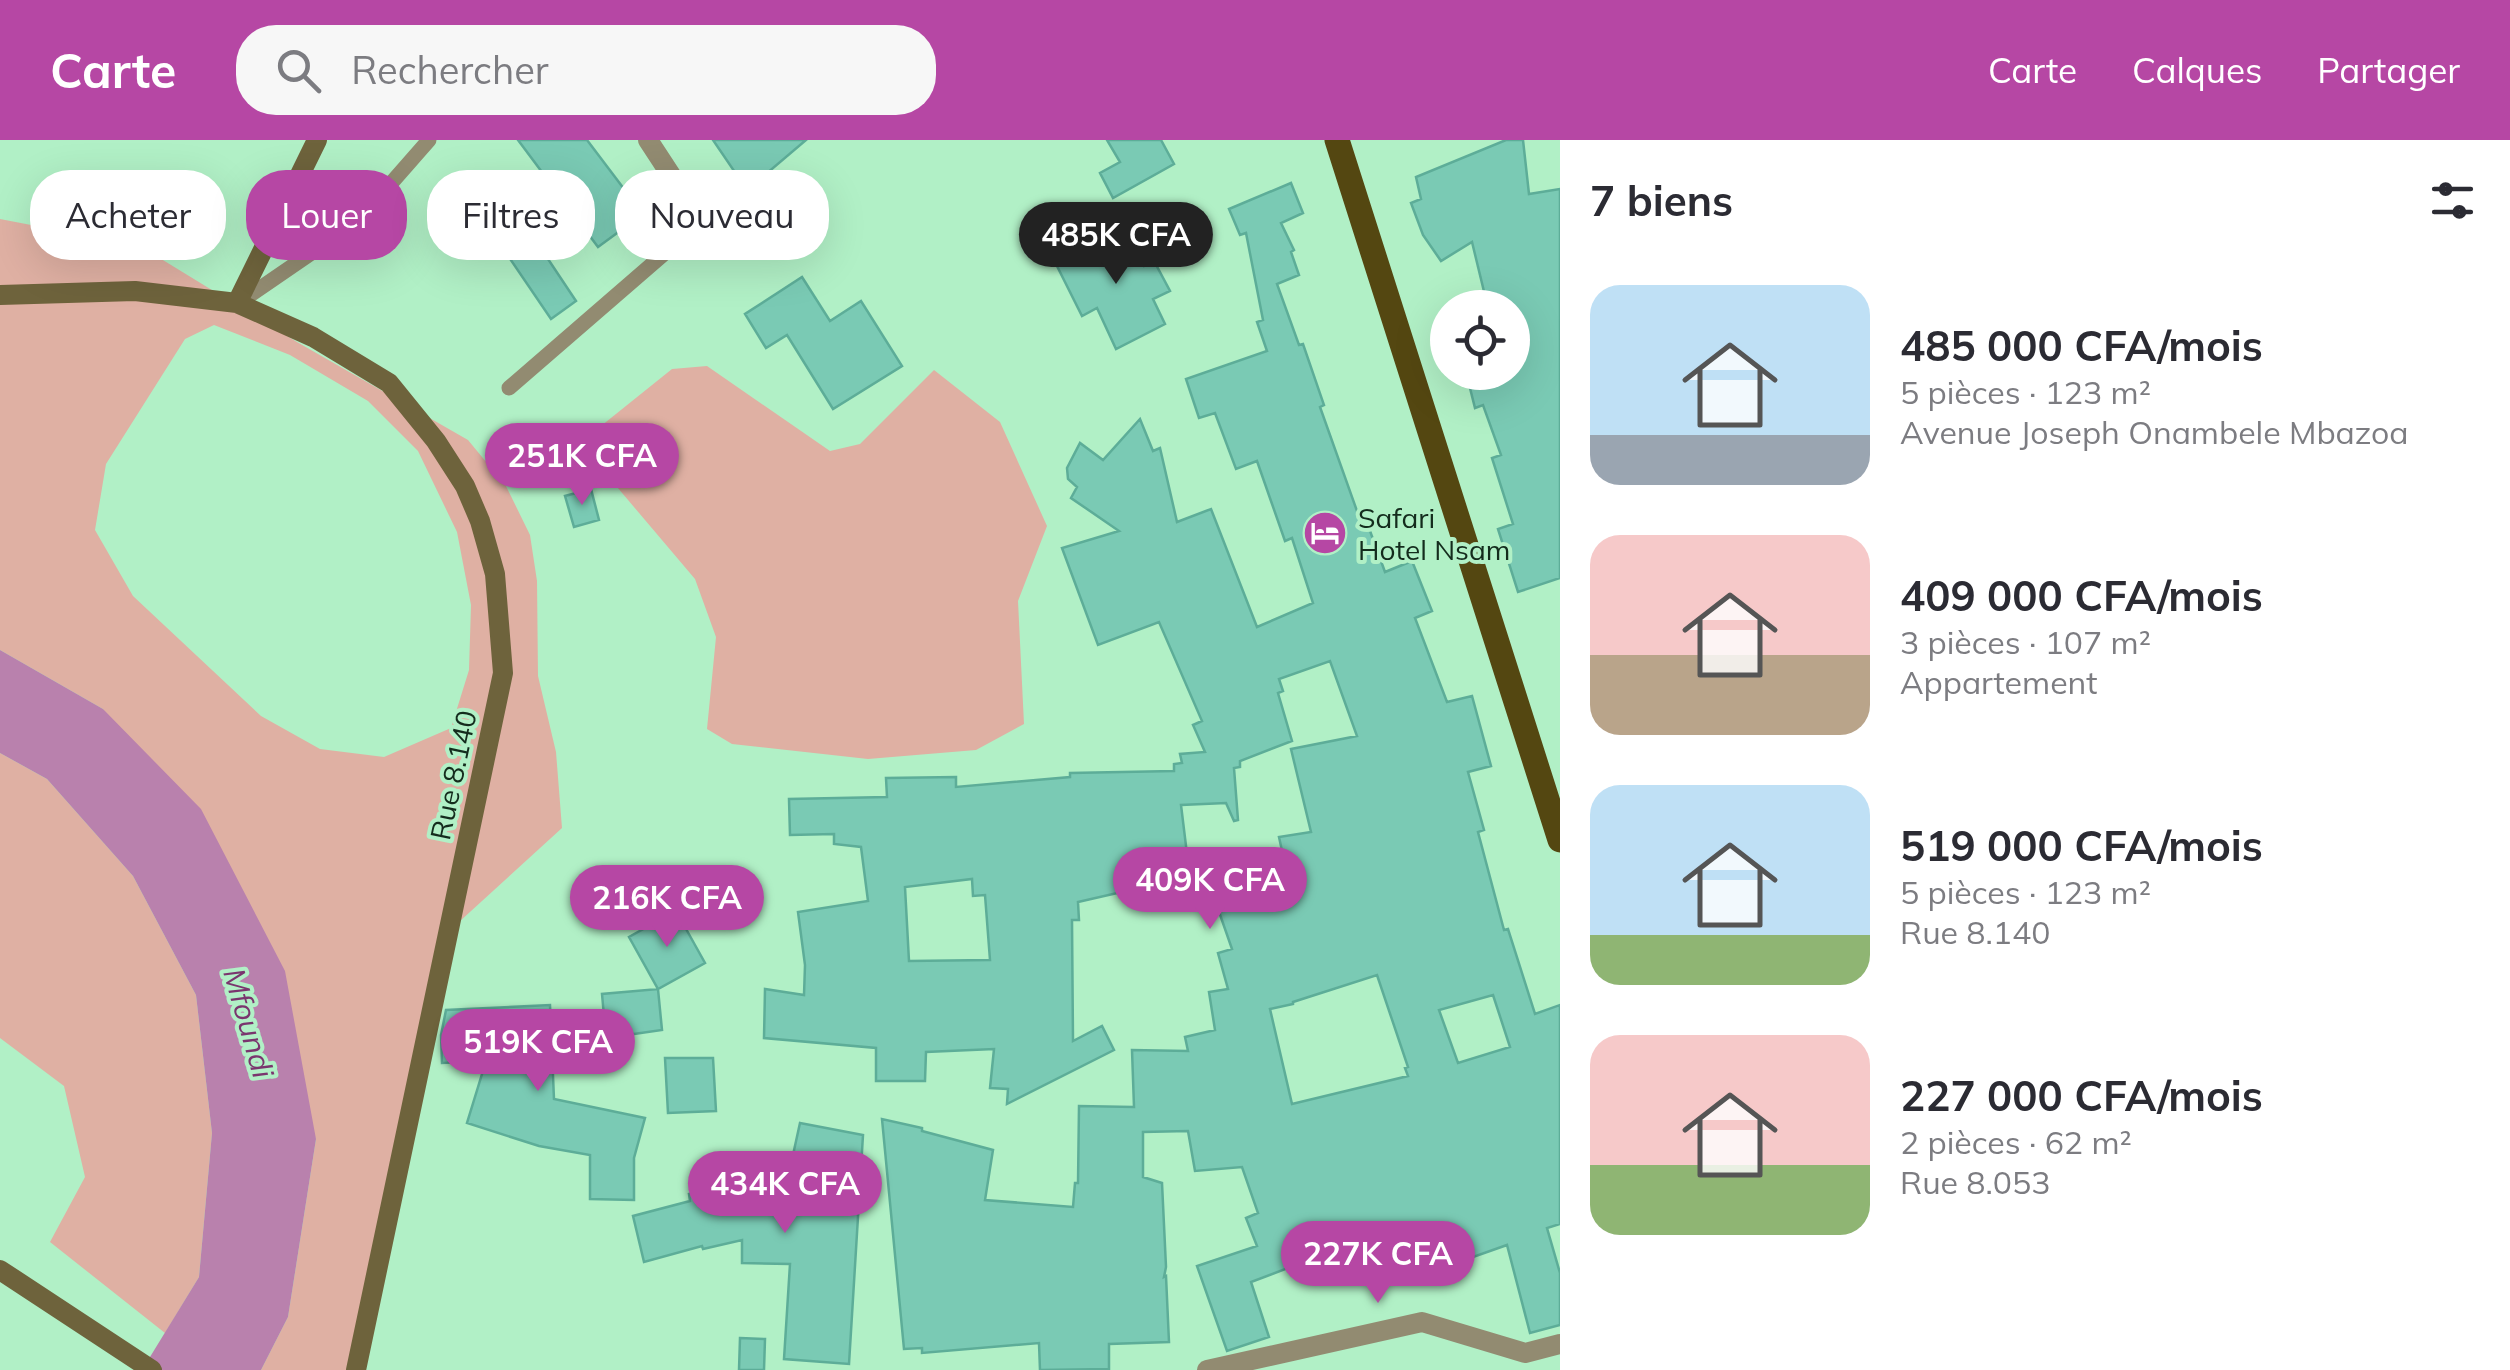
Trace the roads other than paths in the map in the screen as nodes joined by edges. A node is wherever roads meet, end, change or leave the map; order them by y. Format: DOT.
graph roads {
  1 [pos="317,140"];
  2 [pos="429,140"];
  3 [pos="648,140"];
  4 [pos="1336,140"];
  5 [pos="668,170"];
  6 [pos="657,260"];
  7 [pos="0,294"];
  8 [pos="237,303"];
  9 [pos="509,388"];
  10 [pos="1560,840"];
  11 [pos="0,1270"];
  12 [pos="1560,1344"];
  13 [pos="152,1370"];
  14 [pos="356,1370"];
  15 [pos="1206,1370"];
  1 -- 8 [label="main road"];
  2 -- 8 [label="lane"];
  3 -- 5 [label="street"];
  4 -- 10 [label="main road"];
  6 -- 9 [label="lane"];
  7 -- 8 [label="main road, Rue 8.140"];
  8 -- 14 [label="main road, Rue 8.140"];
  11 -- 13 [label="main road"];
  12 -- 15 [label="street"];
}
